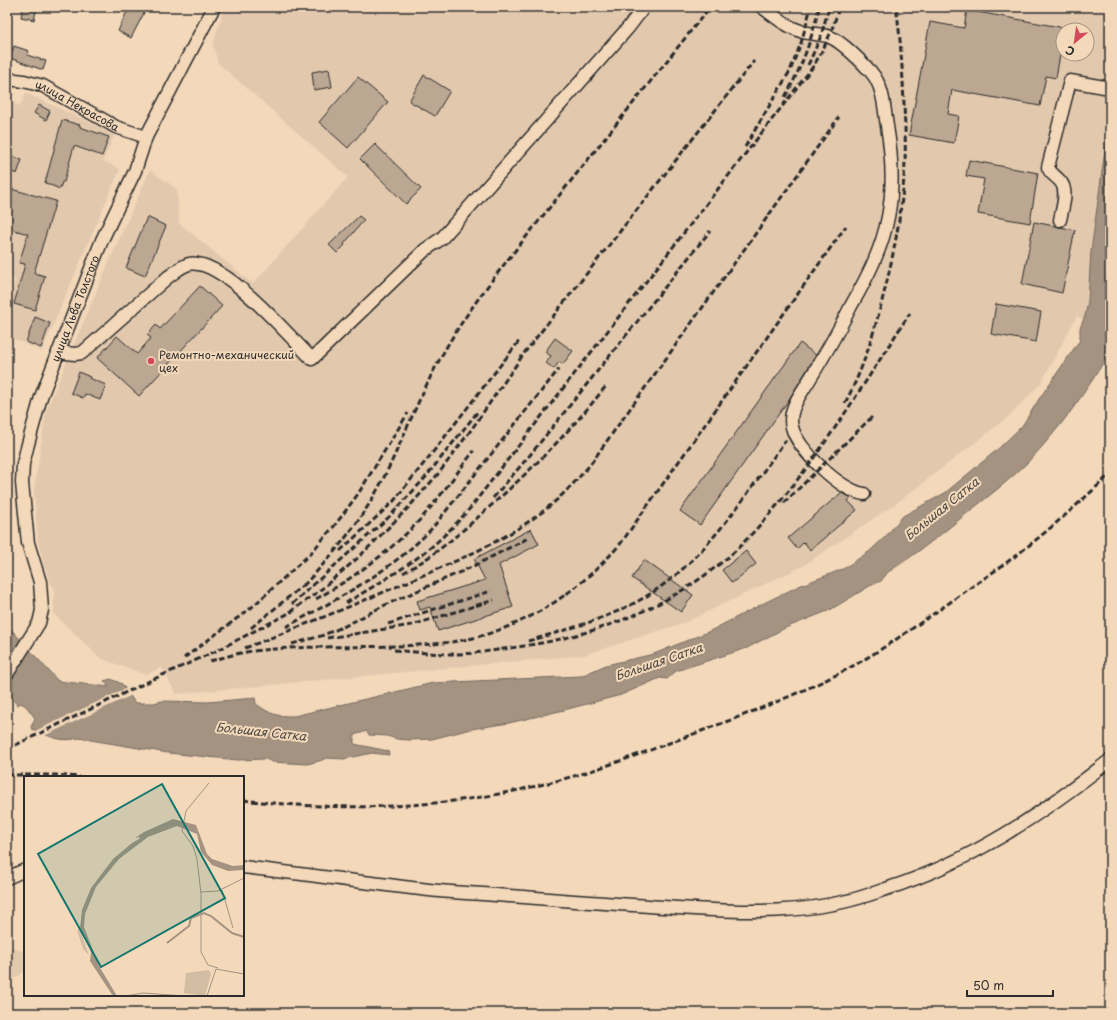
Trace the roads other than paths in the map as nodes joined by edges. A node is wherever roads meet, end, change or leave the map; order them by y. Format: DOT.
graph roads {
  1 [pos="214,7"];
  2 [pos="644,7"];
  3 [pos="762,7"];
  4 [pos="7,80"];
  5 [pos="1108,88"];
  6 [pos="146,137"];
  7 [pos="1060,220"];
  8 [pos="58,352"];
  9 [pos="864,494"];
  10 [pos="7,674"];
  11 [pos="1110,760"];
  12 [pos="244,867"];
  13 [pos="24,870"];
  14 [pos="7,878"];
  1 -- 6 [label="street, улица Льва Толстого"];
  2 -- 8 [label="street"];
  3 -- 9 [label="street"];
  4 -- 6 [label="street, улица Некрасова"];
  5 -- 7 [label="street"];
  6 -- 8 [label="street, улица Льва Толстого"];
  8 -- 10 [label="street, улица Льва Толстого"];
  11 -- 12 [label="street"];
  13 -- 14 [label="street"];
}
